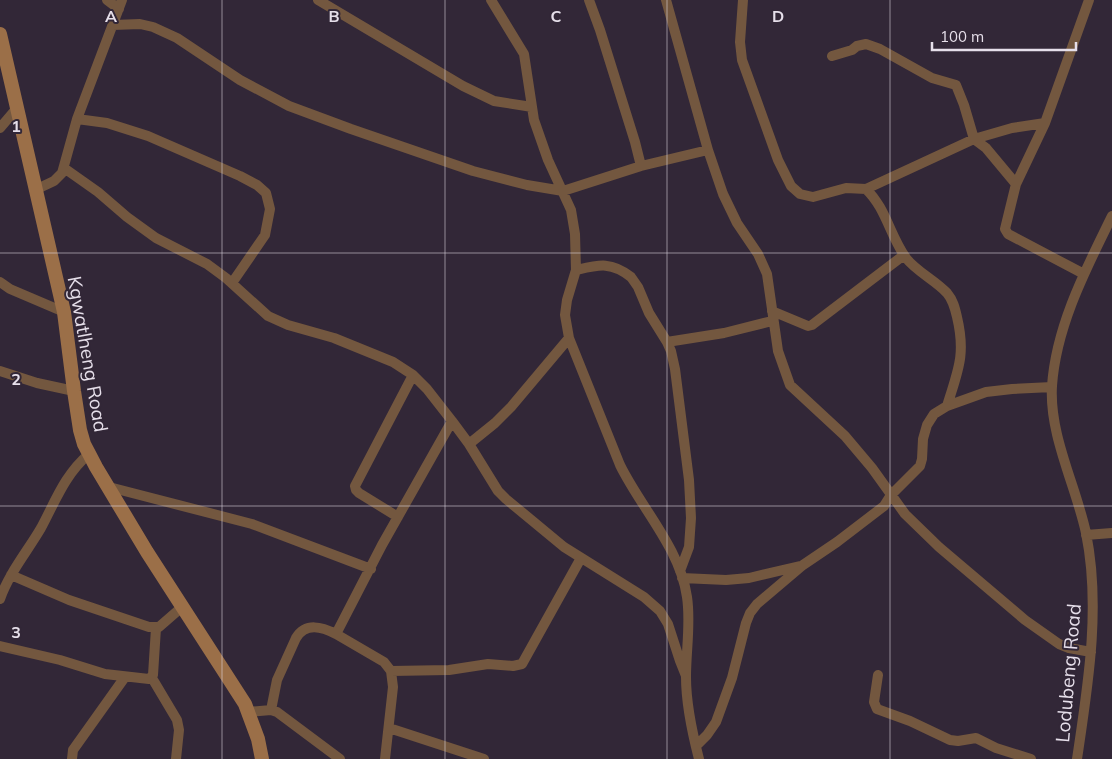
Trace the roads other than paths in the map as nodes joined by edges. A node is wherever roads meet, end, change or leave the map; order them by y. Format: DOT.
graph roads {
  1 [pos="107,0"];
  2 [pos="318,0"];
  3 [pos="491,0"];
  4 [pos="589,0"];
  5 [pos="666,0"];
  6 [pos="743,0"];
  7 [pos="1089,0"];
  8 [pos="120,4"];
  9 [pos="112,25"];
  10 [pos="0,34"];
  11 [pos="832,56"];
  12 [pos="532,107"];
  13 [pos="17,108"];
  14 [pos="77,120"];
  15 [pos="1045,122"];
  16 [pos="0,128"];
  17 [pos="974,139"];
  18 [pos="708,150"];
  19 [pos="641,166"];
  20 [pos="64,168"];
  21 [pos="1016,184"];
  22 [pos="37,189"];
  23 [pos="866,189"];
  24 [pos="563,191"];
  25 [pos="1112,216"];
  26 [pos="904,255"];
  27 [pos="576,270"];
  28 [pos="1084,274"];
  29 [pos="0,282"];
  30 [pos="232,283"];
  31 [pos="64,312"];
  32 [pos="772,316"];
  33 [pos="569,338"];
  34 [pos="667,342"];
  35 [pos="0,371"];
  36 [pos="413,375"];
  37 [pos="1052,387"];
  38 [pos="74,390"];
  39 [pos="947,406"];
  40 [pos="452,421"];
  41 [pos="469,444"];
  42 [pos="89,454"];
  43 [pos="110,487"];
  44 [pos="891,495"];
  45 [pos="398,517"];
  46 [pos="1112,533"];
  47 [pos="1086,535"];
  48 [pos="581,558"];
  49 [pos="803,565"];
  50 [pos="371,569"];
  51 [pos="11,575"];
  52 [pos="681,575"];
  53 [pos="0,599"];
  54 [pos="182,607"];
  55 [pos="156,628"];
  56 [pos="336,634"];
  57 [pos="0,646"];
  58 [pos="1091,652"];
  59 [pos="391,670"];
  60 [pos="878,675"];
  61 [pos="686,676"];
  62 [pos="125,677"];
  63 [pos="152,678"];
  64 [pos="271,710"];
  65 [pos="248,712"];
  66 [pos="389,728"];
  67 [pos="696,746"];
  68 [pos="72,759"];
  69 [pos="176,759"];
  70 [pos="262,759"];
  71 [pos="340,759"];
  72 [pos="385,759"];
  73 [pos="484,759"];
  74 [pos="699,759"];
  75 [pos="1031,759"];
  76 [pos="1077,759"];
  1 -- 8 [label="street"];
  2 -- 12 [label="street"];
  3 -- 12 [label="street"];
  4 -- 19 [label="street"];
  5 -- 18 [label="street"];
  6 -- 23 [label="street"];
  7 -- 15 [label="street"];
  8 -- 9 [label="street"];
  9 -- 14 [label="street"];
  9 -- 24 [label="street"];
  10 -- 13 [label="street, Kgwatlheng Road"];
  11 -- 17 [label="street"];
  12 -- 24 [label="street"];
  13 -- 16 [label="street"];
  13 -- 22 [label="street, Kgwatlheng Road"];
  14 -- 20 [label="street"];
  14 -- 30 [label="street"];
  15 -- 17 [label="street"];
  15 -- 21 [label="street"];
  17 -- 21 [label="street"];
  17 -- 23 [label="street"];
  18 -- 19 [label="street"];
  18 -- 32 [label="street"];
  19 -- 24 [label="street"];
  20 -- 22 [label="street"];
  20 -- 30 [label="street"];
  21 -- 28 [label="street"];
  22 -- 31 [label="street, Kgwatlheng Road"];
  23 -- 26 [label="street"];
  24 -- 27 [label="street"];
  25 -- 28 [label="street, Lodubeng Road"];
  26 -- 32 [label="street"];
  26 -- 39 [label="street"];
  27 -- 33 [label="street"];
  27 -- 34 [label="street"];
  28 -- 37 [label="street, Lodubeng Road"];
  29 -- 31 [label="street"];
  30 -- 36 [label="street"];
  31 -- 38 [label="street, Kgwatlheng Road"];
  32 -- 34 [label="street"];
  32 -- 44 [label="street"];
  33 -- 41 [label="street"];
  33 -- 52 [label="street"];
  34 -- 52 [label="street"];
  35 -- 38 [label="street"];
  36 -- 40 [label="street"];
  36 -- 45 [label="street"];
  37 -- 39 [label="street"];
  37 -- 47 [label="street, Lodubeng Road"];
  38 -- 42 [label="street, Kgwatlheng Road"];
  39 -- 44 [label="street"];
  40 -- 41 [label="street"];
  40 -- 45 [label="street"];
  41 -- 48 [label="street"];
  42 -- 43 [label="street, Kgwatlheng Road"];
  42 -- 51 [label="street"];
  43 -- 50 [label="street"];
  43 -- 54 [label="street, Kgwatlheng Road"];
  44 -- 49 [label="street"];
  44 -- 58 [label="street"];
  45 -- 50 [label="street"];
  46 -- 47 [label="street"];
  47 -- 58 [label="street, Lodubeng Road"];
  48 -- 59 [label="street"];
  48 -- 61 [label="street"];
  49 -- 52 [label="street"];
  49 -- 67 [label="street"];
  50 -- 56 [label="street"];
  51 -- 53 [label="street"];
  51 -- 55 [label="street"];
  52 -- 61 [label="street"];
  54 -- 55 [label="street"];
  54 -- 65 [label="street, Kgwatlheng Road"];
  55 -- 63 [label="street"];
  56 -- 59 [label="street"];
  56 -- 64 [label="street"];
  57 -- 62 [label="street"];
  58 -- 76 [label="street, Lodubeng Road"];
  59 -- 66 [label="street"];
  60 -- 75 [label="street"];
  61 -- 67 [label="street"];
  62 -- 63 [label="street"];
  62 -- 68 [label="street"];
  63 -- 69 [label="street"];
  64 -- 65 [label="street"];
  64 -- 71 [label="street"];
  65 -- 70 [label="street, Kgwatlheng Road"];
  66 -- 72 [label="street"];
  66 -- 73 [label="street"];
  67 -- 74 [label="street"];
}
